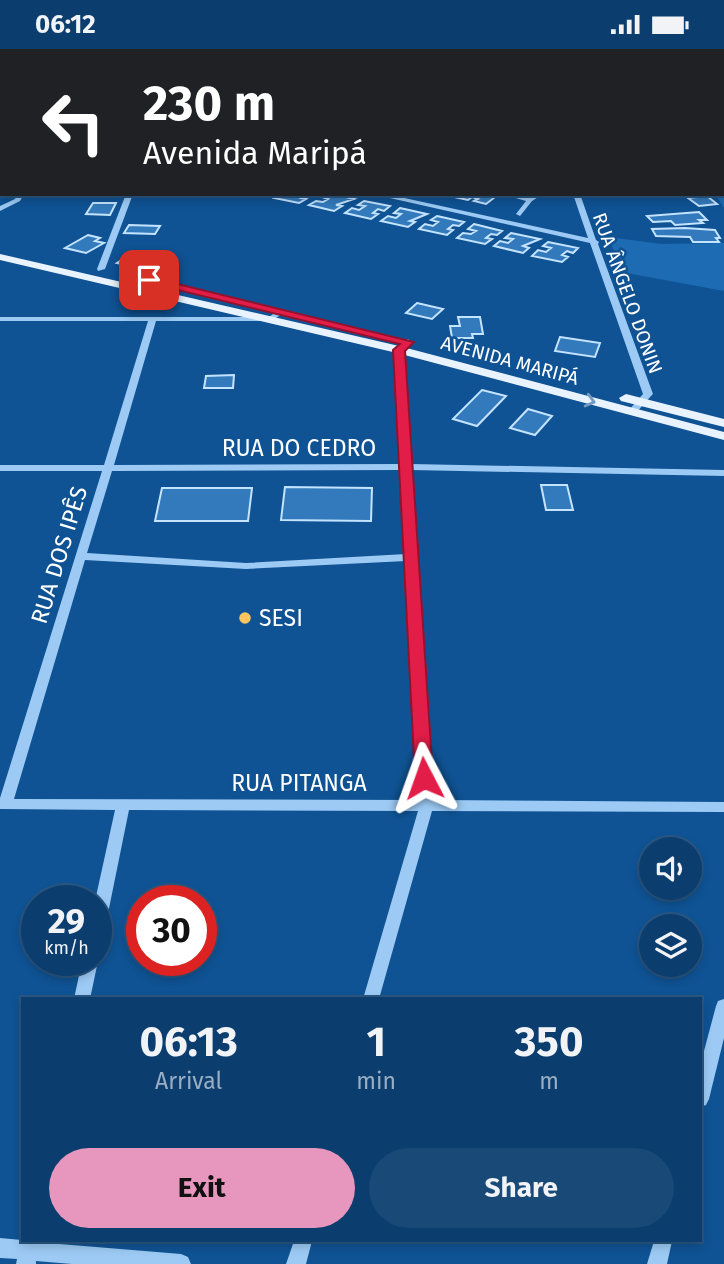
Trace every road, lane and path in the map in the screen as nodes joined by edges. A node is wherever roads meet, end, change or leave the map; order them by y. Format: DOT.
graph roads {
  1 [pos="20,196"];
  2 [pos="129,196"];
  3 [pos="384,196"];
  4 [pos="513,196"];
  5 [pos="537,196"];
  6 [pos="576,196"];
  7 [pos="530,200"];
  8 [pos="0,209"];
  9 [pos="520,214"];
  10 [pos="595,242"];
  11 [pos="0,246"];
  12 [pos="0,257"];
  13 [pos="101,269"];
  14 [pos="245,302"];
  15 [pos="230,309"];
  16 [pos="283,311"];
  17 [pos="0,319"];
  18 [pos="153,319"];
  19 [pos="271,319"];
  20 [pos="404,346"];
  21 [pos="641,402"];
  22 [pos="632,412"];
  23 [pos="724,423"];
  24 [pos="724,436"];
  25 [pos="108,467"];
  26 [pos="406,467"];
  27 [pos="0,468"];
  28 [pos="724,473"];
  29 [pos="80,556"];
  30 [pos="411,557"];
  31 [pos="3,804"];
  32 [pos="123,805"];
  33 [pos="426,806"];
  34 [pos="724,807"];
  35 [pos="106,885"];
  36 [pos="87,976"];
  37 [pos="82,997"];
  38 [pos="372,997"];
  39 [pos="724,1006"];
  40 [pos="702,1091"];
  41 [pos="303,1242"];
  42 [pos="663,1242"];
  43 [pos="0,1248"];
  44 [pos="29,1252"];
  45 [pos="181,1264"];
  46 [pos="296,1264"];
  47 [pos="657,1264"];
  1 -- 8 [label="street"];
  2 -- 13 [label="street"];
  3 -- 10 [label="street"];
  4 -- 7 [label="street"];
  5 -- 7 [label="street"];
  6 -- 10 [label="street, RUA ÂNGELO DONIN"];
  7 -- 9 [label="street"];
  10 -- 21 [label="street, RUA ÂNGELO DONIN"];
  11 -- 13 [label="main road, AVENIDA MARIPÁ"];
  12 -- 15 [label="main road, AVENIDA MARIPÁ"];
  13 -- 14 [label="main road, AVENIDA MARIPÁ"];
  14 -- 15 [label="main road"];
  14 -- 16 [label="main road, AVENIDA MARIPÁ"];
  15 -- 19 [label="main road, AVENIDA MARIPÁ"];
  16 -- 19 [label="street"];
  16 -- 20 [label="main road, AVENIDA MARIPÁ"];
  17 -- 18 [label="street"];
  18 -- 19 [label="street"];
  18 -- 25 [label="street, RUA DOS IPÊS"];
  19 -- 20 [label="main road, AVENIDA MARIPÁ"];
  20 -- 21 [label="main road, AVENIDA MARIPÁ"];
  20 -- 22 [label="main road, AVENIDA MARIPÁ, one-way"];
  20 -- 26 [label="street"];
  21 -- 22 [label="street"];
  21 -- 23 [label="main road, AVENIDA MARIPÁ"];
  22 -- 24 [label="main road, AVENIDA MARIPÁ"];
  25 -- 26 [label="street, RUA DO CEDRO"];
  25 -- 27 [label="street, RUA DO CEDRO"];
  25 -- 29 [label="street, RUA DOS IPÊS"];
  26 -- 28 [label="street, RUA DO CEDRO"];
  26 -- 30 [label="street"];
  29 -- 30 [label="street"];
  29 -- 31 [label="street, RUA DOS IPÊS"];
  30 -- 33 [label="street"];
  31 -- 32 [label="street, RUA PITANGA"];
  32 -- 33 [label="street, RUA PITANGA"];
  32 -- 35 [label="street"];
  33 -- 34 [label="street, RUA PITANGA"];
  33 -- 38 [label="street"];
  36 -- 37 [label="street"];
  39 -- 40 [label="street"];
  41 -- 46 [label="street"];
  42 -- 47 [label="street"];
  43 -- 44 [label="street"];
  44 -- 45 [label="street"];
}
